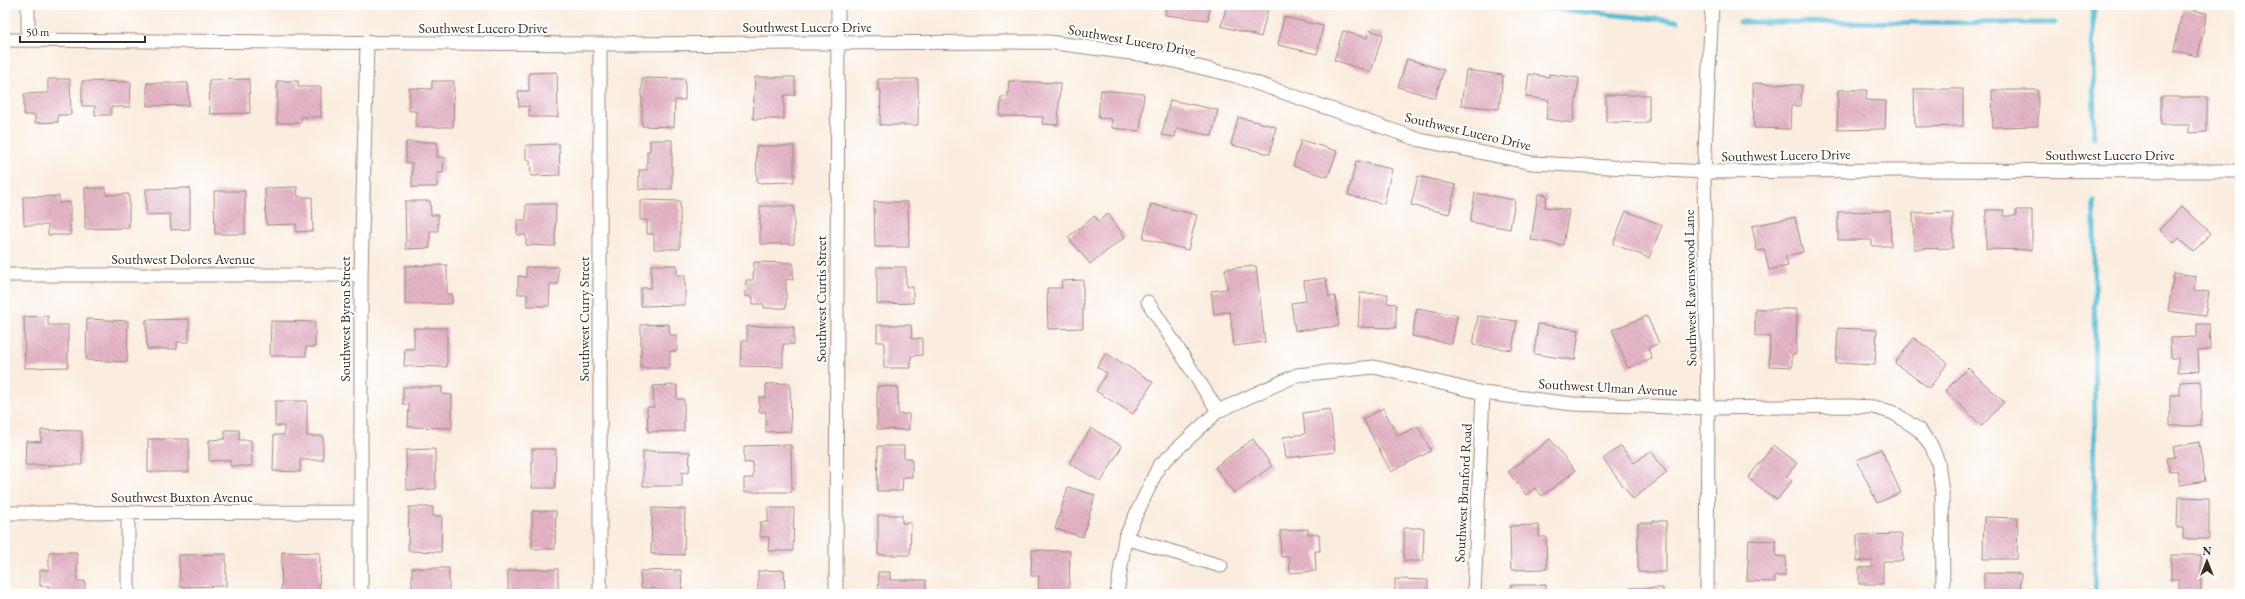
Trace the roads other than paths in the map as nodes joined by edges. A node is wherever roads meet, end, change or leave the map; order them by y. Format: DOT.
graph roads {
  1 [pos="28,5"];
  2 [pos="838,5"];
  3 [pos="1712,5"];
  4 [pos="5,40"];
  5 [pos="28,40"];
  6 [pos="838,42"];
  7 [pos="367,43"];
  8 [pos="600,44"];
  9 [pos="2240,171"];
  10 [pos="1704,172"];
  11 [pos="5,275"];
  12 [pos="361,275"];
  13 [pos="1148,302"];
  14 [pos="1483,393"];
  15 [pos="1708,408"];
  16 [pos="1218,411"];
  17 [pos="360,512"];
  18 [pos="5,513"];
  19 [pos="128,513"];
  20 [pos="1125,538"];
  21 [pos="1221,566"];
  22 [pos="128,594"];
  23 [pos="361,594"];
  24 [pos="600,594"];
  25 [pos="836,594"];
  26 [pos="1118,594"];
  27 [pos="1474,594"];
  28 [pos="1707,594"];
  29 [pos="1943,594"];
  1 -- 5 [label="street"];
  2 -- 6 [label="street, Southwest Curtis Street"];
  3 -- 10 [label="street, Southwest Ravenswood Lane"];
  4 -- 5 [label="street, Southwest Lucero Drive"];
  5 -- 7 [label="street, Southwest Lucero Drive"];
  6 -- 8 [label="street, Southwest Lucero Drive"];
  6 -- 10 [label="street, Southwest Lucero Drive"];
  6 -- 25 [label="street, Southwest Curtis Street"];
  7 -- 8 [label="street, Southwest Lucero Drive"];
  7 -- 12 [label="street, Southwest Byron Street"];
  8 -- 24 [label="street, Southwest Curry Street"];
  9 -- 10 [label="street, Southwest Lucero Drive"];
  10 -- 15 [label="street, Southwest Ravenswood Lane"];
  11 -- 12 [label="street, Southwest Dolores Avenue"];
  12 -- 17 [label="street, Southwest Byron Street"];
  13 -- 16 [label="street"];
  14 -- 15 [label="street, Southwest Ulman Avenue"];
  14 -- 16 [label="street, Southwest Ulman Avenue"];
  14 -- 27 [label="street, Southwest Branford Road"];
  15 -- 28 [label="street, Southwest Ravenswood Lane"];
  15 -- 29 [label="street, Southwest Ulman Avenue"];
  16 -- 20 [label="street, Southwest Ulman Avenue"];
  17 -- 19 [label="street, Southwest Buxton Avenue"];
  17 -- 23 [label="street, Southwest Byron Street"];
  18 -- 19 [label="street, Southwest Buxton Avenue"];
  19 -- 22 [label="street"];
  20 -- 21 [label="street"];
  20 -- 26 [label="street, Southwest Ulman Avenue"];
}
